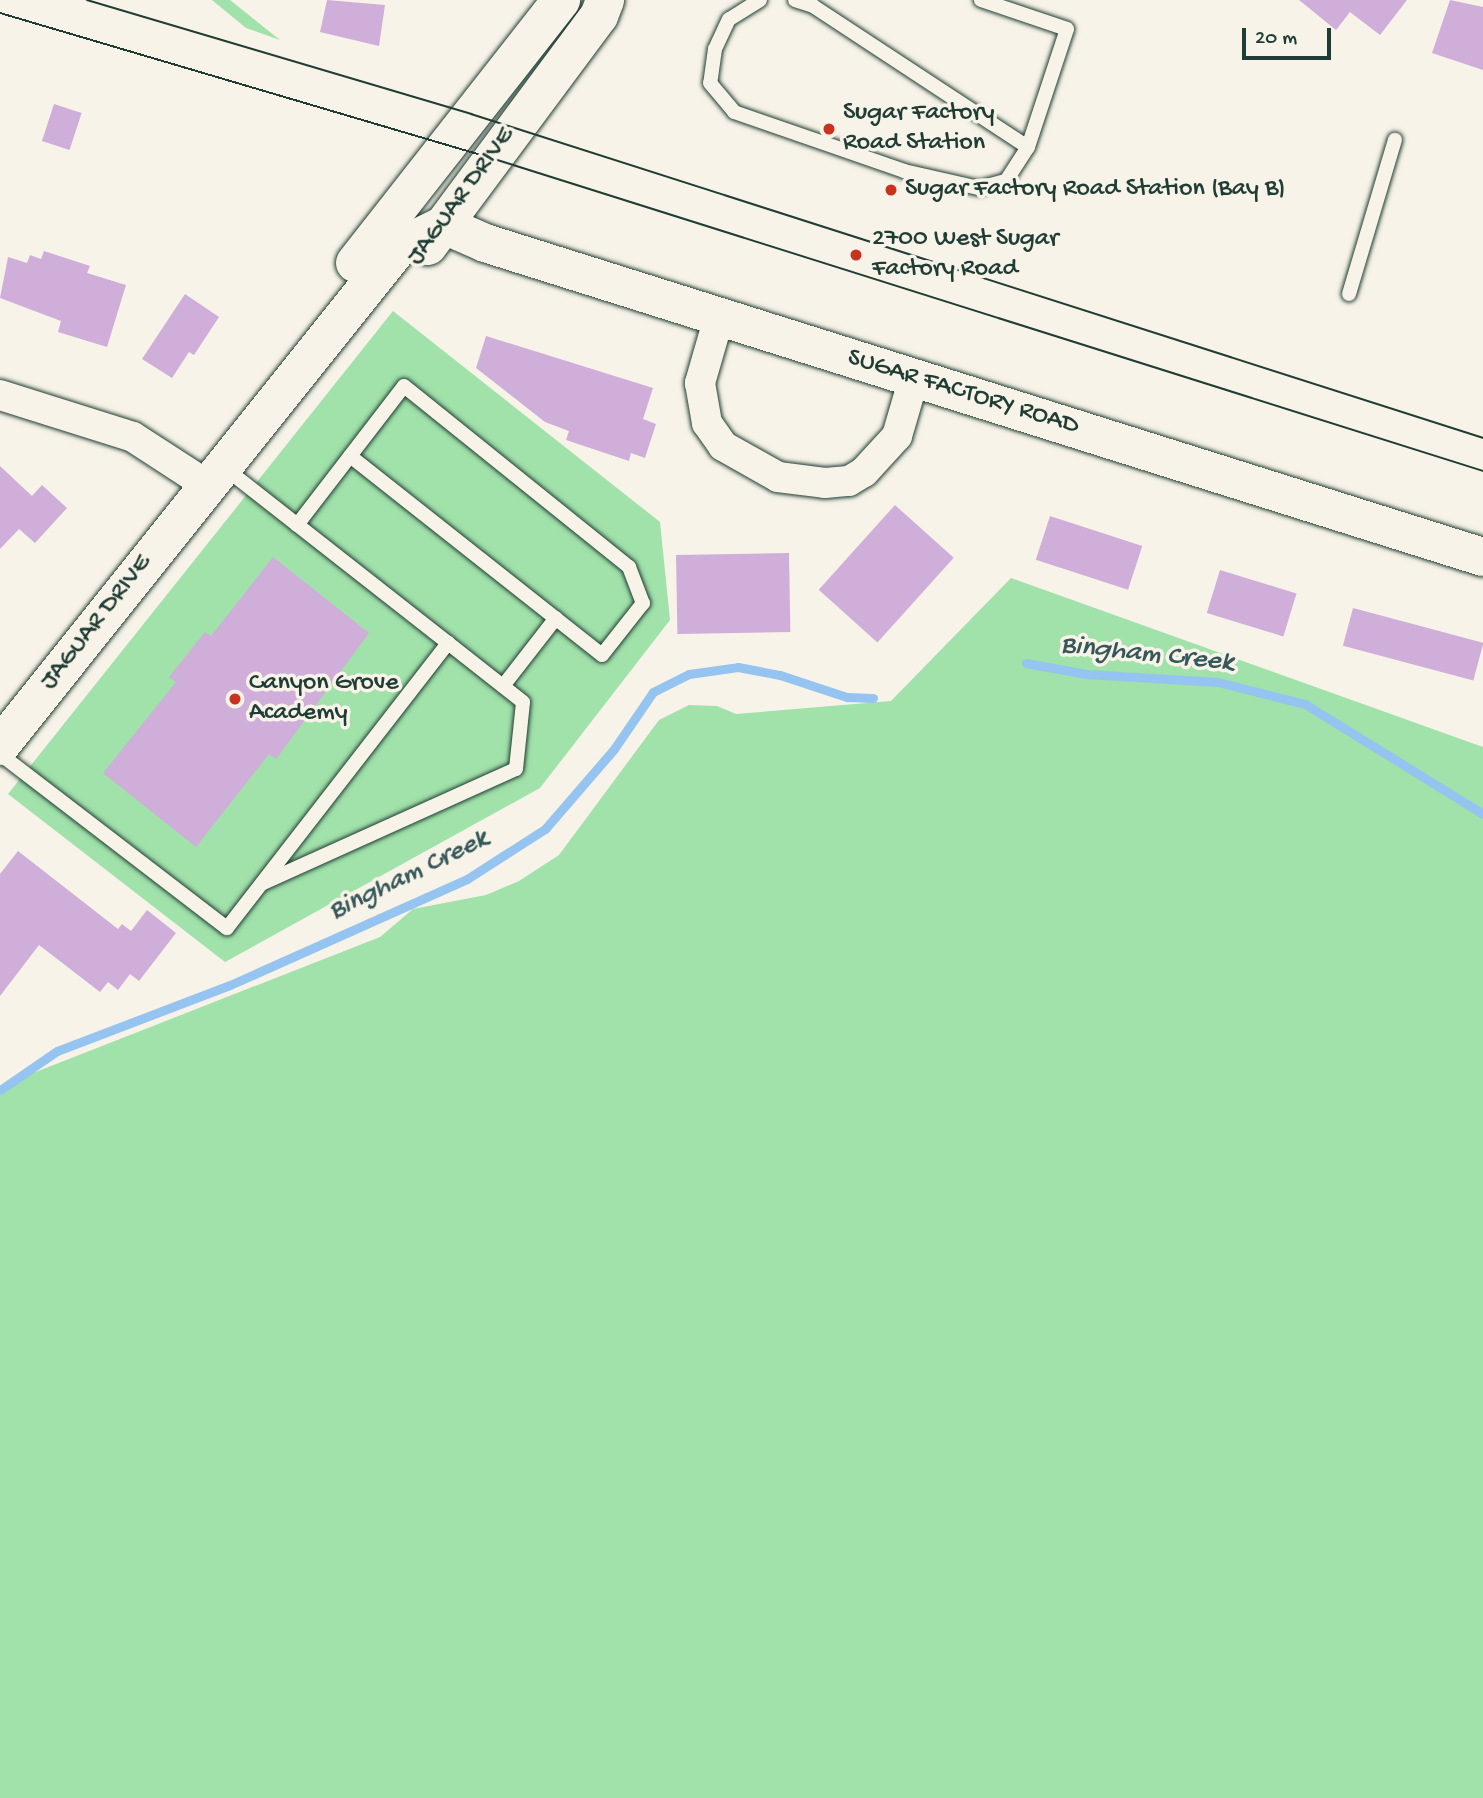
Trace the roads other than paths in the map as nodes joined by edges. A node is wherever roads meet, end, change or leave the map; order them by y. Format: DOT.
graph roads {
  1 [pos="561,0"];
  2 [pos="605,0"];
  3 [pos="760,0"];
  4 [pos="795,0"];
  5 [pos="981,0"];
  6 [pos="1395,140"];
  7 [pos="1028,147"];
  8 [pos="444,225"];
  9 [pos="1349,294"];
  10 [pos="719,317"];
  11 [pos="300,371"];
  12 [pos="914,378"];
  13 [pos="0,395"];
  14 [pos="350,456"];
  15 [pos="215,475"];
  16 [pos="297,525"];
  17 [pos="1483,557"];
  18 [pos="556,618"];
  19 [pos="448,643"];
  20 [pos="503,686"];
  21 [pos="0,746"];
  22 [pos="0,754"];
  23 [pos="261,883"];
  1 -- 11 [label="main road, JAGUAR DRIVE"];
  2 -- 8 [label="main road, JAGUAR DRIVE"];
  3 -- 7 [label="lane"];
  4 -- 7 [label="lane"];
  5 -- 7 [label="lane"];
  6 -- 9 [label="lane"];
  8 -- 10 [label="main road, SUGAR FACTORY ROAD"];
  8 -- 11 [label="main road"];
  10 -- 12 [label="main road, SUGAR FACTORY ROAD"];
  10 -- 12 [label="street"];
  11 -- 15 [label="main road, JAGUAR DRIVE"];
  12 -- 17 [label="main road, SUGAR FACTORY ROAD"];
  13 -- 15 [label="street"];
  14 -- 16 [label="lane"];
  14 -- 18 [label="lane"];
  14 -- 18 [label="lane"];
  15 -- 16 [label="lane"];
  15 -- 21 [label="main road, JAGUAR DRIVE"];
  16 -- 19 [label="lane"];
  18 -- 20 [label="lane"];
  19 -- 20 [label="lane"];
  19 -- 23 [label="lane"];
  20 -- 23 [label="lane"];
  22 -- 23 [label="lane"];
}
